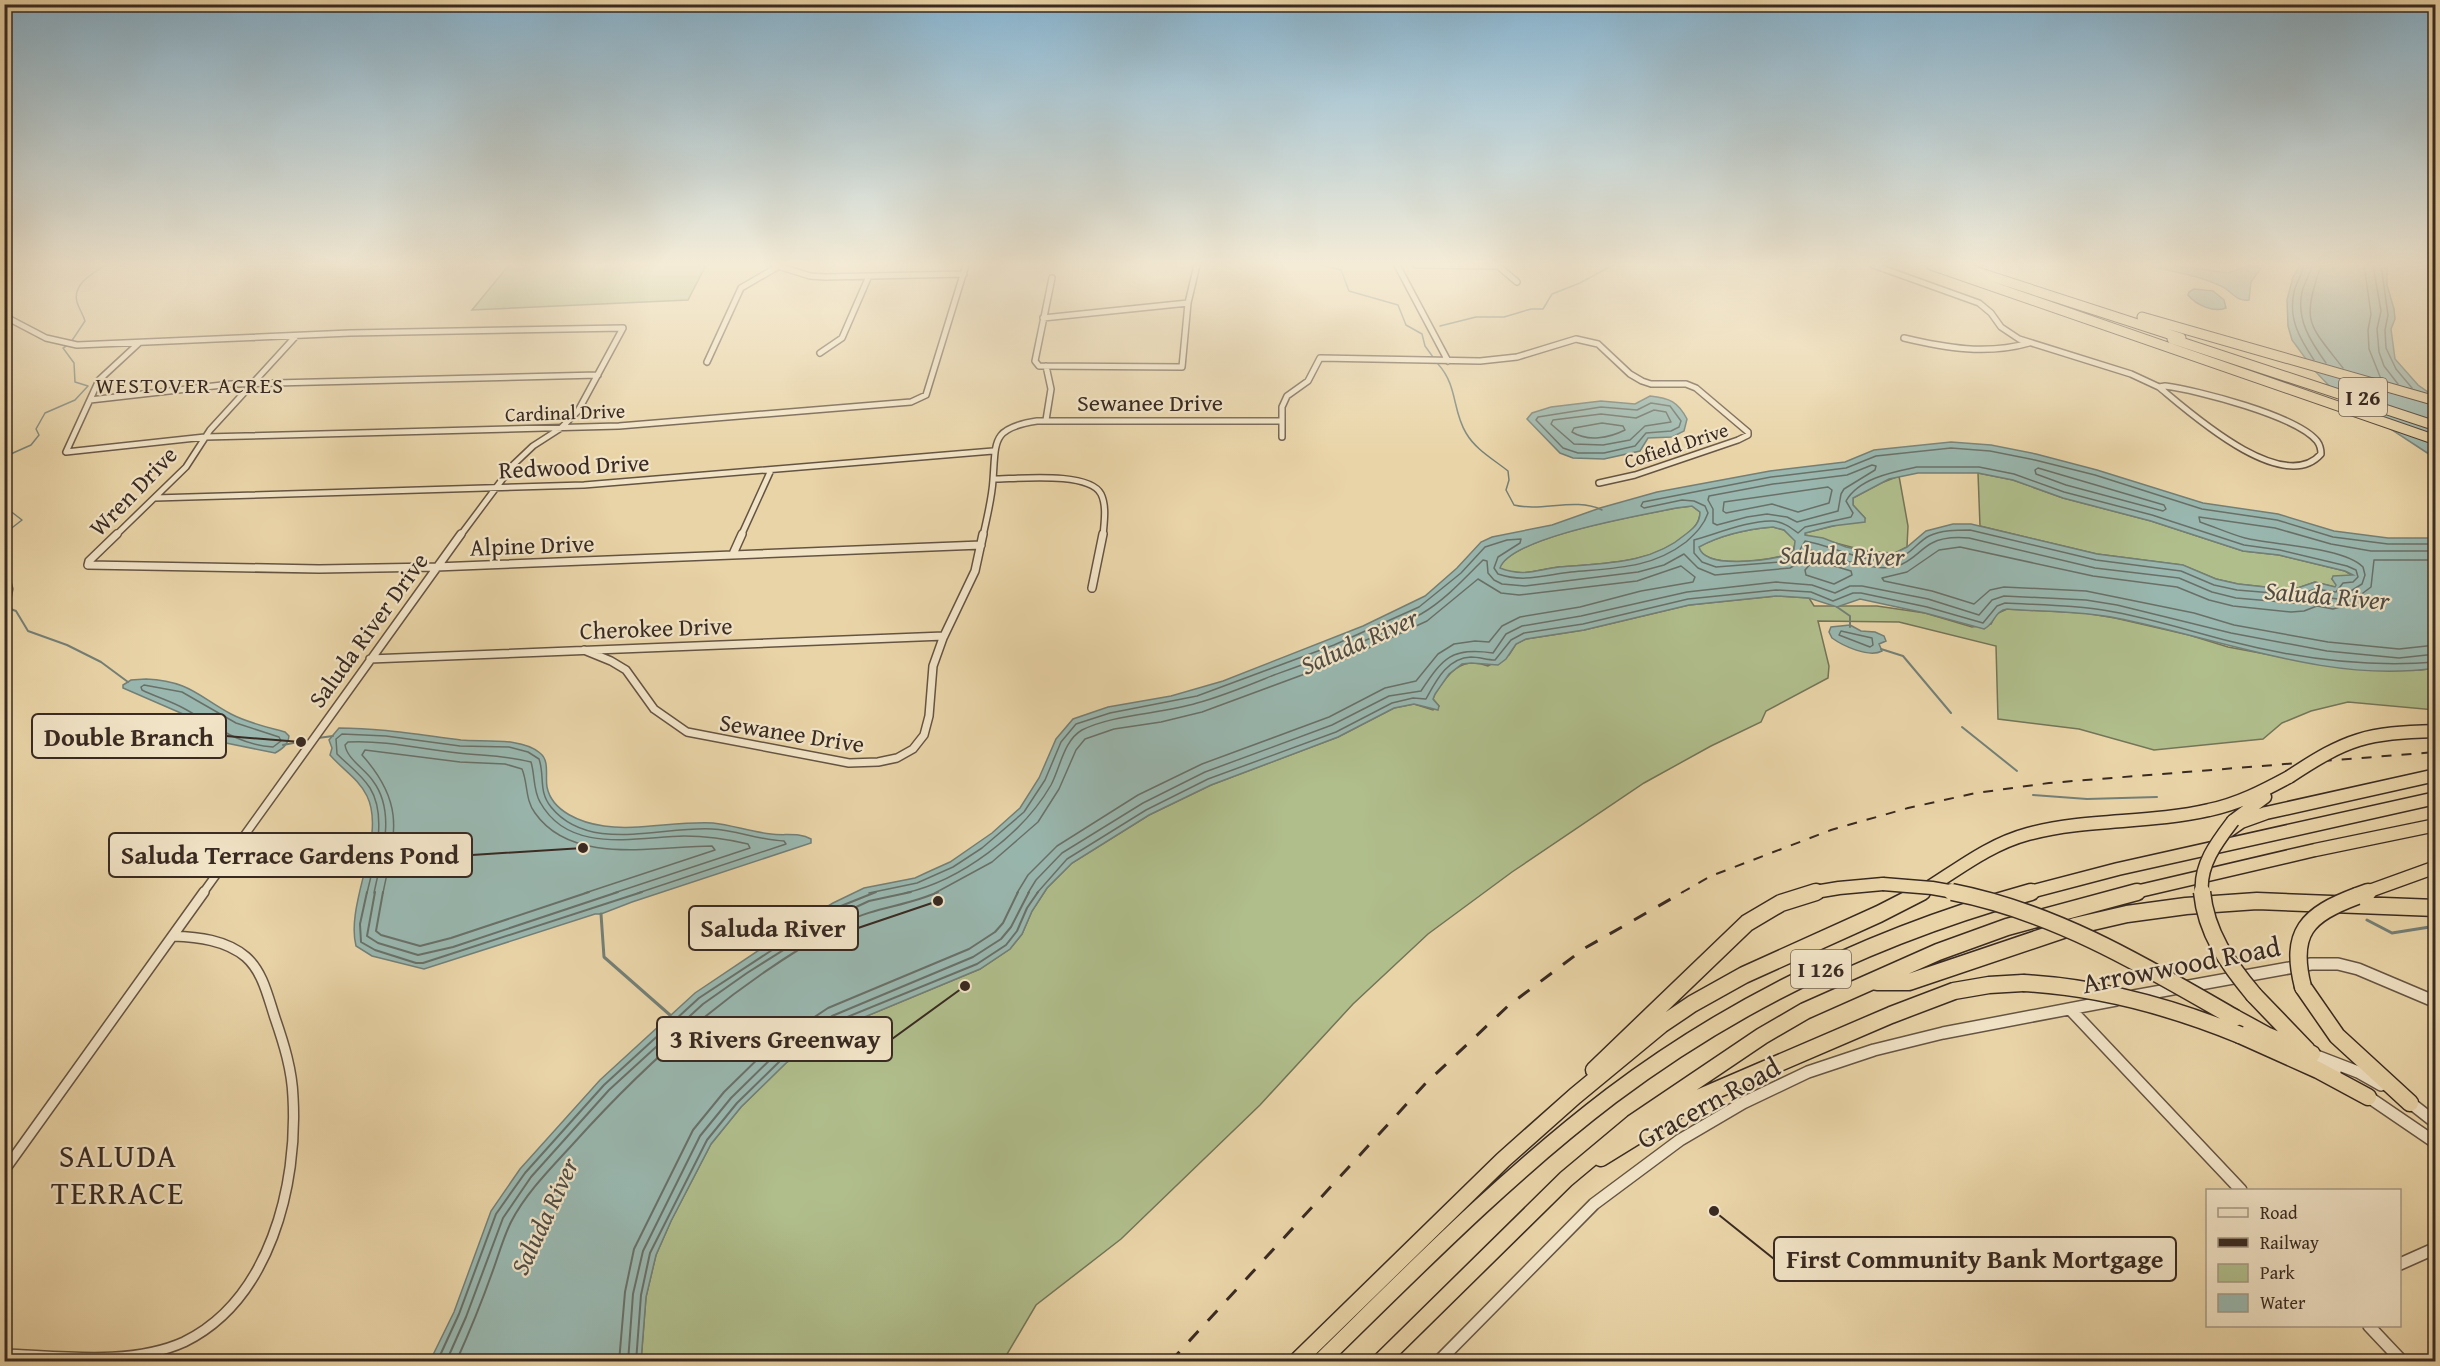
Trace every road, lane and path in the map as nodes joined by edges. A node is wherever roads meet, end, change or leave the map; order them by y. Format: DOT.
graph roads {
  1 [pos="28,329"];
  2 [pos="592,329"];
  3 [pos="623,329"];
  4 [pos="722,329"];
  5 [pos="846,329"];
  6 [pos="947,329"];
  7 [pos="1041,329"];
  8 [pos="1186,329"];
  9 [pos="1431,329"];
  10 [pos="2004,329"];
  11 [pos="2115,329"];
  12 [pos="2137,329"];
  13 [pos="2153,329"];
  14 [pos="2184,329"];
  15 [pos="296,336"];
  16 [pos="1904,338"];
  17 [pos="139,343"];
  18 [pos="2029,343"];
  19 [pos="820,353"];
  20 [pos="1448,361"];
  21 [pos="707,362"];
  22 [pos="1046,366"];
  23 [pos="598,375"];
  24 [pos="251,384"];
  25 [pos="2159,387"];
  26 [pos="90,400"];
  27 [pos="2436,401"];
  28 [pos="1046,420"];
  29 [pos="1282,421"];
  30 [pos="2436,421"];
  31 [pos="2436,426"];
  32 [pos="561,428"];
  33 [pos="205,437"];
  34 [pos="1282,437"];
  35 [pos="2436,440"];
  36 [pos="993,451"];
  37 [pos="771,470"];
  38 [pos="993,479"];
  39 [pos="1599,483"];
  40 [pos="497,489"];
  41 [pos="155,498"];
  42 [pos="981,544"];
  43 [pos="733,555"];
  44 [pos="89,561"];
  45 [pos="436,567"];
  46 [pos="4,574"];
  47 [pos="1092,588"];
  48 [pos="7,596"];
  49 [pos="4,612"];
  50 [pos="944,636"];
  51 [pos="584,650"];
  52 [pos="370,659"];
  53 [pos="2436,731"];
  54 [pos="2436,775"];
  55 [pos="2262,795"];
  56 [pos="2436,798"];
  57 [pos="2436,825"];
  58 [pos="2218,837"];
  59 [pos="2436,867"];
  60 [pos="2436,873"];
  61 [pos="2381,887"];
  62 [pos="2436,908"];
  63 [pos="173,936"];
  64 [pos="1873,982"];
  65 [pos="2436,1002"];
  66 [pos="2070,1009"];
  67 [pos="2312,1054"];
  68 [pos="2368,1097"];
  69 [pos="2410,1103"];
  70 [pos="2436,1123"];
  71 [pos="1522,1140"];
  72 [pos="2436,1143"];
  73 [pos="4,1171"];
  74 [pos="1566,1179"];
  75 [pos="2239,1189"];
  76 [pos="2436,1248"];
  77 [pos="2401,1264"];
  78 [pos="2370,1327"];
  79 [pos="4,1354"];
  80 [pos="1296,1362"];
  81 [pos="1320,1362"];
  82 [pos="1380,1362"];
  83 [pos="1438,1362"];
  84 [pos="2403,1362"];
  1 -- 17 [label="street"];
  2 -- 15 [label="street, Saluda River Drive"];
  3 -- 23 [label="street, Saluda River Drive"];
  4 -- 21 [label="street"];
  5 -- 19 [label="street"];
  6 -- 32 [label="street, Cardinal Drive"];
  7 -- 22 [label="street"];
  8 -- 22 [label="street"];
  9 -- 20 [label="street"];
  10 -- 18 [label="street"];
  11 -- 35 [label="highway"];
  12 -- 31 [label="highway, I 26"];
  13 -- 30 [label="highway, I 26"];
  14 -- 27 [label="highway"];
  15 -- 17 [label="street"];
  15 -- 24 [label="street, Wren Drive"];
  16 -- 18 [label="street"];
  17 -- 26 [label="street"];
  18 -- 25 [label="street"];
  20 -- 29 [label="street, Cofield Drive"];
  20 -- 39 [label="street, Cofield Drive"];
  22 -- 28 [label="street"];
  23 -- 24 [label="street"];
  23 -- 32 [label="street, Saluda River Drive"];
  24 -- 26 [label="street"];
  24 -- 33 [label="street, Wren Drive"];
  25 -- 25 [label="street"];
  26 -- 33 [label="street, Cardinal Drive"];
  28 -- 29 [label="street, Sewanee Drive"];
  28 -- 36 [label="street, Sewanee Drive"];
  29 -- 34 [label="street"];
  32 -- 33 [label="street, Cardinal Drive"];
  32 -- 40 [label="street, Saluda River Drive"];
  33 -- 41 [label="street, Wren Drive"];
  36 -- 37 [label="street, Redwood Drive"];
  36 -- 38 [label="street, Sewanee Drive"];
  37 -- 40 [label="street, Redwood Drive"];
  37 -- 43 [label="street"];
  38 -- 42 [label="street, Sewanee Drive"];
  38 -- 47 [label="street"];
  40 -- 41 [label="street, Redwood Drive"];
  40 -- 45 [label="street, Saluda River Drive"];
  41 -- 44 [label="street, Wren Drive"];
  42 -- 43 [label="street, Alpine Drive"];
  42 -- 50 [label="street, Sewanee Drive"];
  43 -- 45 [label="street, Alpine Drive"];
  44 -- 45 [label="street, Alpine Drive"];
  45 -- 52 [label="street, Saluda River Drive"];
  46 -- 48 [label="street"];
  48 -- 49 [label="street"];
  50 -- 51 [label="street, Cherokee Drive"];
  50 -- 51 [label="street, Sewanee Drive"];
  51 -- 52 [label="street, Cherokee Drive"];
  52 -- 63 [label="street, Saluda River Drive"];
  53 -- 55 [label="highway, bridge"];
  54 -- 58 [label="highway"];
  55 -- 58 [label="highway, bridge"];
  55 -- 71 [label="highway"];
  56 -- 81 [label="highway, I 126"];
  57 -- 64 [label="highway, I 126"];
  58 -- 67 [label="highway, bridge"];
  59 -- 61 [label="highway"];
  60 -- 61 [label="highway"];
  61 -- 69 [label="highway, bridge"];
  62 -- 64 [label="highway"];
  63 -- 73 [label="street, Saluda River Drive"];
  63 -- 79 [label="street"];
  64 -- 74 [label="highway, I 126"];
  65 -- 66 [label="street, Arrowwood Road"];
  66 -- 75 [label="street, Arrowwood Road"];
  66 -- 83 [label="street, Gracern Road"];
  67 -- 68 [label="street"];
  67 -- 69 [label="street"];
  67 -- 71 [label="highway, bridge"];
  68 -- 72 [label="street"];
  68 -- 74 [label="highway, bridge"];
  69 -- 70 [label="street"];
  71 -- 80 [label="highway"];
  74 -- 82 [label="highway, I 126"];
  76 -- 77 [label="street"];
  78 -- 84 [label="street"];
}
